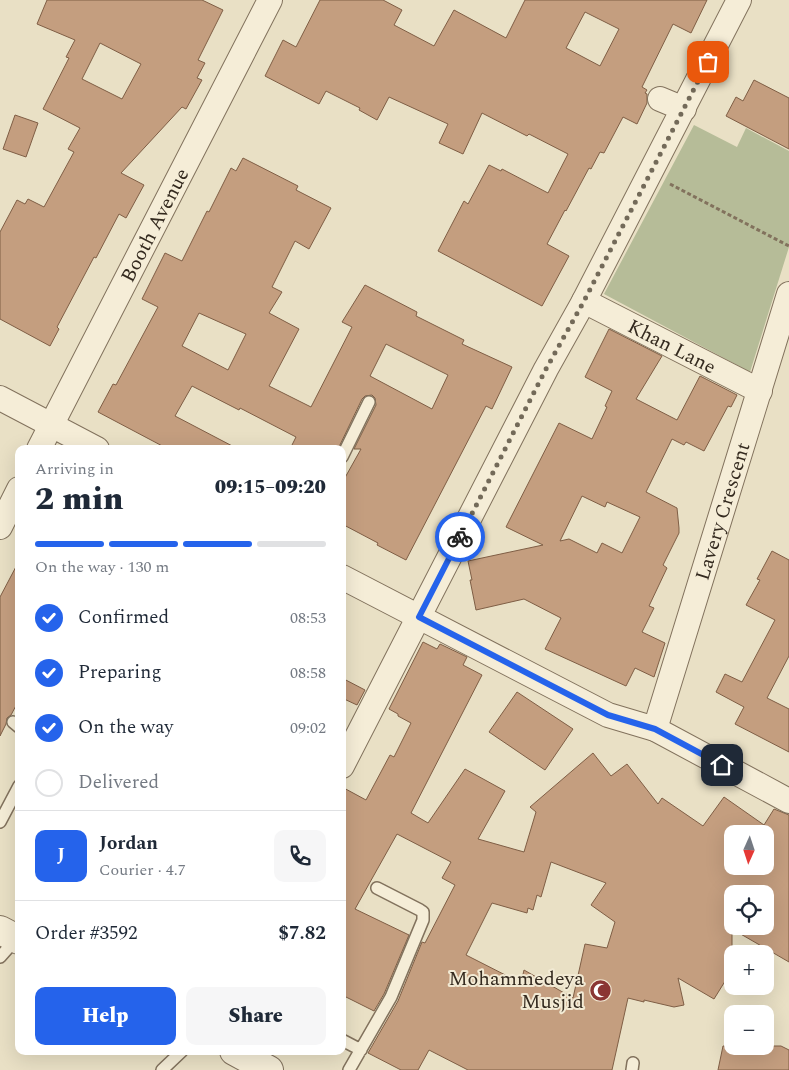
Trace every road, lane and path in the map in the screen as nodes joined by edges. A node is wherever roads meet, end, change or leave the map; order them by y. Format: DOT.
graph roads {
  1 [pos="270,0"];
  2 [pos="739,0"];
  3 [pos="660,99"];
  4 [pos="684,109"];
  5 [pos="651,174"];
  6 [pos="789,246"];
  7 [pos="789,294"];
  8 [pos="584,301"];
  9 [pos="760,391"];
  10 [pos="0,398"];
  11 [pos="369,402"];
  12 [pos="51,425"];
  13 [pos="41,445"];
  14 [pos="89,445"];
  15 [pos="346,450"];
  16 [pos="15,497"];
  17 [pos="0,527"];
  18 [pos="346,579"];
  19 [pos="419,617"];
  20 [pos="655,729"];
  21 [pos="346,758"];
  22 [pos="15,794"];
  23 [pos="789,801"];
  24 [pos="0,822"];
  25 [pos="377,888"];
  26 [pos="346,1042"];
  27 [pos="361,1050"];
  28 [pos="178,1055"];
  29 [pos="241,1055"];
  30 [pos="162,1070"];
  31 [pos="269,1070"];
  32 [pos="349,1070"];
  1 -- 12 [label="street, Booth Avenue"];
  2 -- 4 [label="street"];
  3 -- 4 [label="street"];
  4 -- 5 [label="street"];
  5 -- 6 [label="path"];
  5 -- 8 [label="street"];
  7 -- 9 [label="street, Lavery Crescent"];
  8 -- 9 [label="street, Khan Lane"];
  8 -- 19 [label="street"];
  9 -- 20 [label="street, Lavery Crescent"];
  10 -- 12 [label="street"];
  11 -- 15 [label="lane"];
  12 -- 13 [label="street, Booth Avenue"];
  12 -- 14 [label="street"];
  16 -- 17 [label="street"];
  18 -- 19 [label="street"];
  19 -- 20 [label="street"];
  19 -- 21 [label="street"];
  20 -- 23 [label="street"];
  22 -- 24 [label="lane"];
  25 -- 27 [label="lane"];
  26 -- 27 [label="lane"];
  27 -- 32 [label="lane"];
  28 -- 30 [label="lane"];
  29 -- 31 [label="street"];
}
